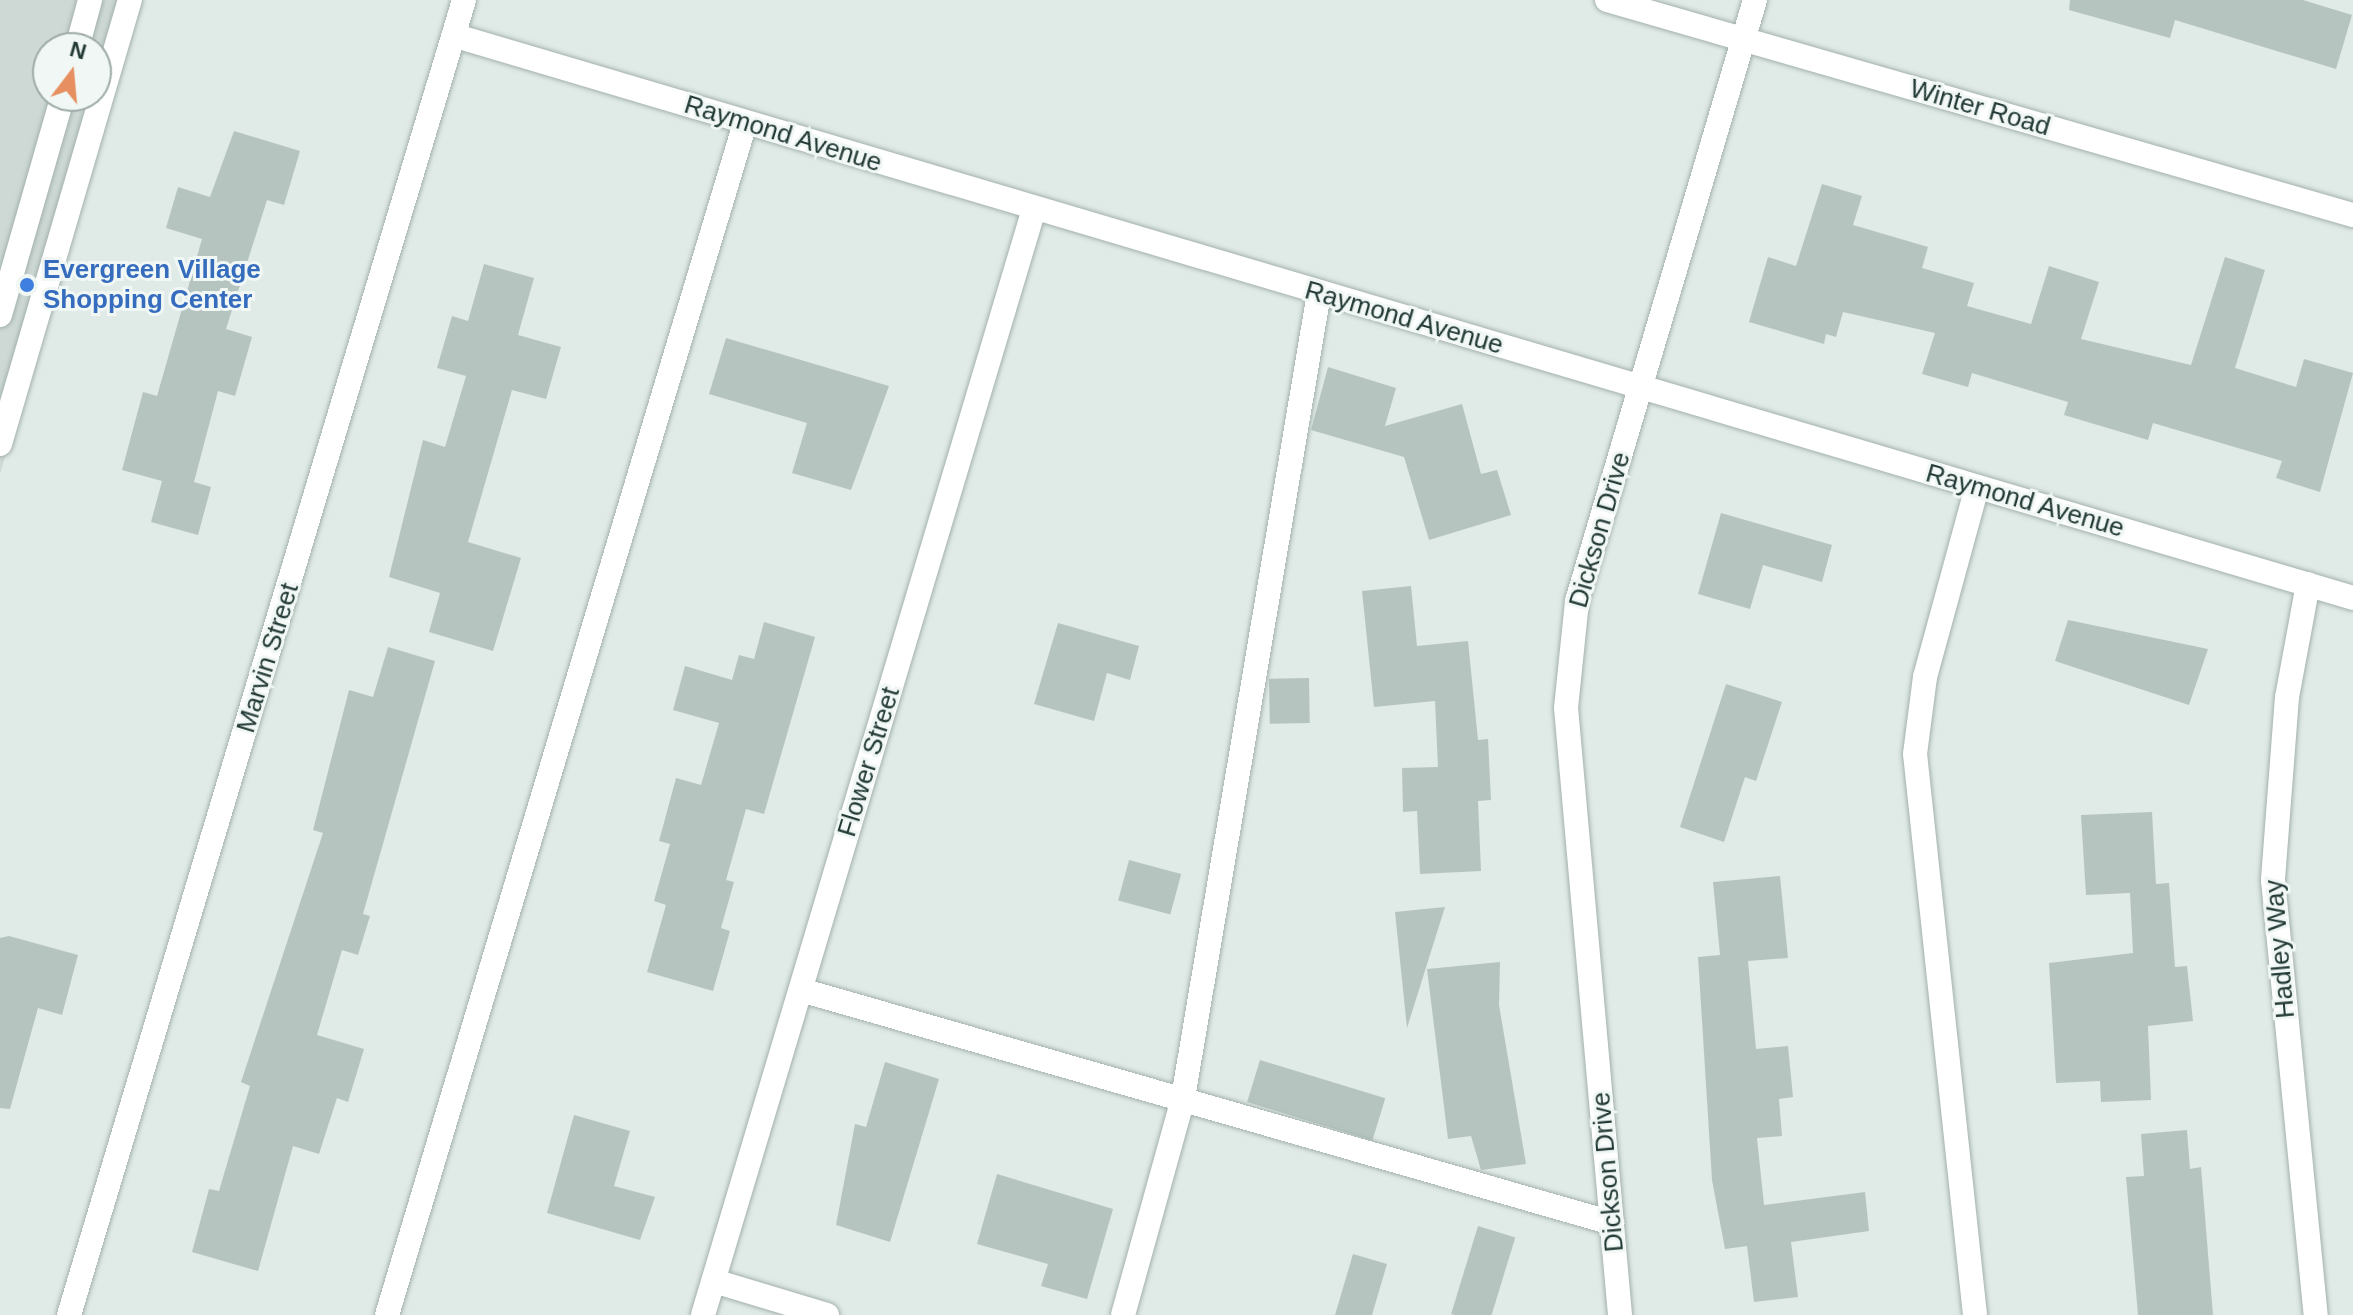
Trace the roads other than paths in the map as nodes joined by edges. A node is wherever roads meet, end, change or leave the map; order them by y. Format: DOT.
graph roads {
  1 [pos="90,0"];
  2 [pos="130,0"];
  3 [pos="464,0"];
  4 [pos="1607,0"];
  5 [pos="1755,0"];
  6 [pos="81,32"];
  7 [pos="456,36"];
  8 [pos="1744,39"];
  9 [pos="58,112"];
  10 [pos="745,123"];
  11 [pos="1034,209"];
  12 [pos="2353,215"];
  13 [pos="1319,293"];
  14 [pos="0,315"];
  15 [pos="1642,388"];
  16 [pos="0,444"];
  17 [pos="1977,487"];
  18 [pos="2308,584"];
  19 [pos="2353,598"];
  20 [pos="801,990"];
  21 [pos="1183,1098"];
  22 [pos="1612,1223"];
  23 [pos="714,1281"];
  24 [pos="69,1315"];
  25 [pos="387,1315"];
  26 [pos="703,1315"];
  27 [pos="827,1315"];
  28 [pos="1123,1315"];
  29 [pos="1620,1315"];
  30 [pos="1975,1315"];
  31 [pos="2316,1315"];
  1 -- 6 [label="street"];
  2 -- 16 [label="street"];
  3 -- 7 [label="street, Marvin Street"];
  4 -- 8 [label="street, Winter Road"];
  5 -- 8 [label="street, Dickson Drive"];
  7 -- 10 [label="street, Raymond Avenue"];
  7 -- 24 [label="street, Marvin Street"];
  8 -- 12 [label="street, Winter Road"];
  8 -- 15 [label="street, Dickson Drive"];
  9 -- 14 [label="street"];
  10 -- 11 [label="street, Raymond Avenue"];
  10 -- 25 [label="street"];
  11 -- 13 [label="street, Raymond Avenue"];
  11 -- 20 [label="street, Flower Street"];
  13 -- 15 [label="street, Raymond Avenue"];
  13 -- 21 [label="street"];
  15 -- 17 [label="street, Raymond Avenue"];
  15 -- 22 [label="street, Dickson Drive"];
  17 -- 18 [label="street, Raymond Avenue"];
  17 -- 30 [label="street"];
  18 -- 19 [label="street, Raymond Avenue"];
  18 -- 31 [label="street, Hadley Way"];
  20 -- 21 [label="street"];
  20 -- 23 [label="street, Flower Street"];
  21 -- 22 [label="street"];
  21 -- 28 [label="street"];
  22 -- 29 [label="street, Dickson Drive"];
  23 -- 26 [label="street, Flower Street"];
  23 -- 27 [label="street"];
}
